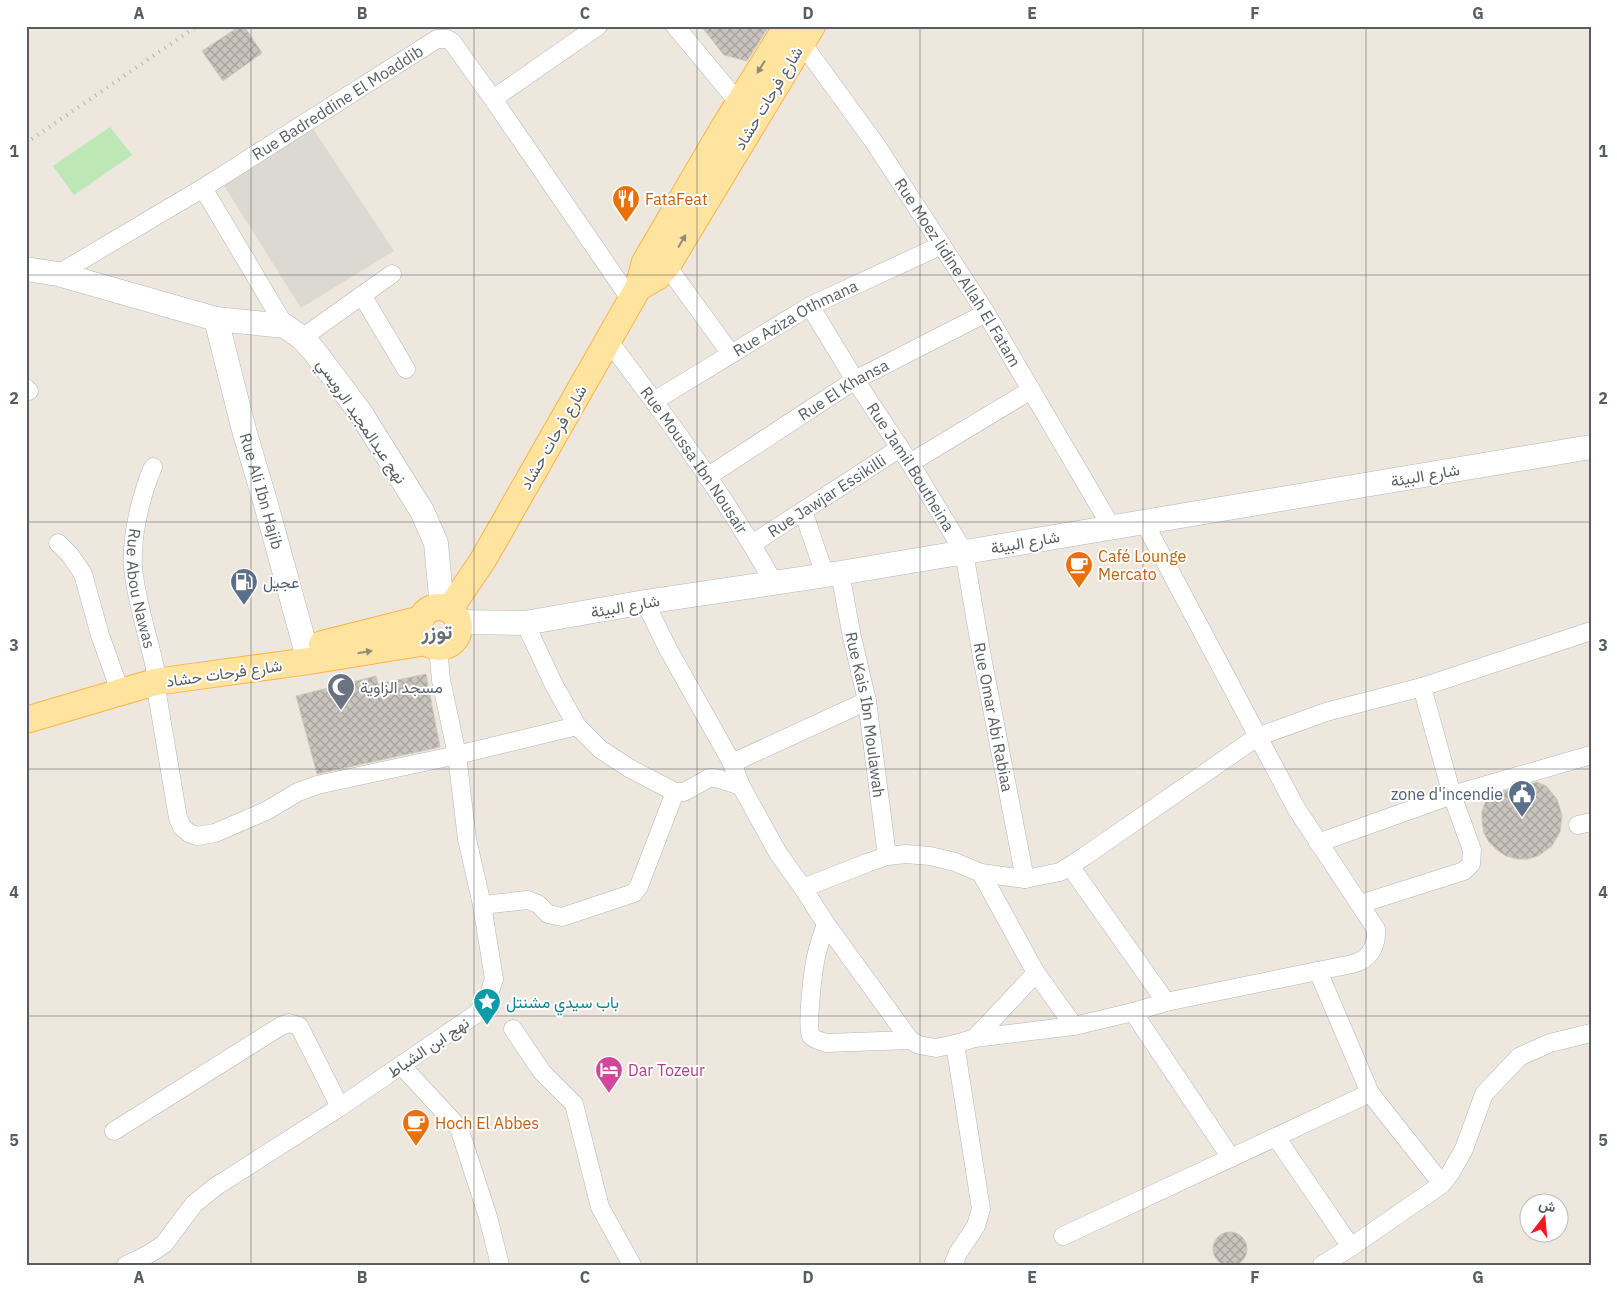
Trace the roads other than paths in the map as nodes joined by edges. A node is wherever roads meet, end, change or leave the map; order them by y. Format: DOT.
graph roads {
  1 [pos="598,26"];
  2 [pos="675,26"];
  3 [pos="797,31"];
  4 [pos="494,98"];
  5 [pos="739,103"];
  6 [pos="730,139"];
  7 [pos="203,188"];
  8 [pos="942,245"];
  9 [pos="667,266"];
  10 [pos="26,269"];
  11 [pos="58,274"];
  12 [pos="392,274"];
  13 [pos="634,294"];
  14 [pos="362,295"];
  15 [pos="810,306"];
  16 [pos="986,313"];
  17 [pos="216,319"];
  18 [pos="293,332"];
  19 [pos="608,340"];
  20 [pos="731,354"];
  21 [pos="406,369"];
  22 [pos="855,380"];
  23 [pos="1032,390"];
  24 [pos="654,401"];
  25 [pos="1591,447"];
  26 [pos="905,456"];
  27 [pos="153,467"];
  28 [pos="707,477"];
  29 [pos="803,511"];
  30 [pos="1144,522"];
  31 [pos="1112,528"];
  32 [pos="58,543"];
  33 [pos="752,544"];
  34 [pos="964,552"];
  35 [pos="832,574"];
  36 [pos="774,583"];
  37 [pos="645,602"];
  38 [pos="525,623"];
  39 [pos="439,625"];
  40 [pos="1591,631"];
  41 [pos="307,655"];
  42 [pos="155,675"];
  43 [pos="116,680"];
  44 [pos="1422,687"];
  45 [pos="867,701"];
  46 [pos="26,706"];
  47 [pos="26,720"];
  48 [pos="577,726"];
  49 [pos="1257,737"];
  50 [pos="457,755"];
  51 [pos="1591,755"];
  52 [pos="732,763"];
  53 [pos="741,786"];
  54 [pos="675,792"];
  55 [pos="1452,794"];
  56 [pos="1318,842"];
  57 [pos="888,856"];
  58 [pos="1070,866"];
  59 [pos="981,873"];
  60 [pos="1025,879"];
  61 [pos="803,888"];
  62 [pos="1360,904"];
  63 [pos="482,905"];
  64 [pos="826,924"];
  65 [pos="1318,971"];
  66 [pos="1036,973"];
  67 [pos="1166,1002"];
  68 [pos="1133,1012"];
  69 [pos="1074,1026"];
  70 [pos="513,1029"];
  71 [pos="1591,1033"];
  72 [pos="975,1038"];
  73 [pos="910,1040"];
  74 [pos="955,1044"];
  75 [pos="401,1065"];
  76 [pos="1370,1093"];
  77 [pos="340,1107"];
  78 [pos="114,1130"];
  79 [pos="1276,1137"];
  80 [pos="1231,1158"];
  81 [pos="1442,1184"];
  82 [pos="1063,1236"];
  83 [pos="1351,1247"];
  84 [pos="126,1265"];
  85 [pos="500,1265"];
  86 [pos="632,1265"];
  87 [pos="953,1265"];
  88 [pos="1322,1265"];
  1 -- 4 [label="street"];
  2 -- 5 [label="street"];
  3 -- 5 [label="main road, شارع فرحات حشاد, one-way"];
  3 -- 6 [label="main road, شارع فرحات حشاد"];
  3 -- 8 [label="street, Rue Moez lidine Allah El Fatam"];
  4 -- 7 [label="street, Rue Badreddine El Moaddib"];
  4 -- 13 [label="street, Rue Badreddine El Moaddib"];
  5 -- 6 [label="main road, شارع فرحات حشاد"];
  9 -- 6 [label="main road, شارع فرحات حشاد, one-way"];
  6 -- 13 [label="main road, شارع فرحات حشاد"];
  7 -- 11 [label="street, Rue Badreddine El Moaddib"];
  7 -- 18 [label="street"];
  8 -- 15 [label="street, Rue Aziza Othmana"];
  8 -- 16 [label="street, Rue Moez lidine Allah El Fatam"];
  9 -- 13 [label="main road, شارع فرحات حشاد"];
  9 -- 20 [label="street"];
  10 -- 11 [label="main road"];
  11 -- 17 [label="main road"];
  12 -- 14 [label="street"];
  13 -- 19 [label="main road, شارع فرحات حشاد"];
  14 -- 18 [label="street"];
  14 -- 21 [label="street"];
  15 -- 20 [label="street, Rue Aziza Othmana"];
  15 -- 22 [label="street, Rue Jamil Boutheina"];
  16 -- 22 [label="street, Rue El Khansa"];
  16 -- 23 [label="street, Rue Moez lidine Allah El Fatam"];
  17 -- 18 [label="main road"];
  17 -- 41 [label="main road, Rue Ali Ibn Hajib"];
  18 -- 39 [label="main road, نهج عبدالمجيد الرويسي"];
  19 -- 24 [label="street, Rue Moussa Ibn Nousair"];
  19 -- 39 [label="main road, شارع فرحات حشاد"];
  20 -- 24 [label="street, Rue Aziza Othmana"];
  22 -- 26 [label="street, Rue Jamil Boutheina"];
  22 -- 28 [label="street, Rue El Khansa"];
  23 -- 26 [label="street, Rue Jawjar Essikilli"];
  23 -- 31 [label="street, Rue Moez lidine Allah El Fatam"];
  24 -- 28 [label="street, Rue Moussa Ibn Nousair"];
  25 -- 30 [label="main road, شارع البيئة"];
  26 -- 29 [label="street, Rue Jawjar Essikilli"];
  26 -- 34 [label="street, Rue Jamil Boutheina"];
  27 -- 42 [label="street, Rue Abou Nawas"];
  28 -- 33 [label="street, Rue Moussa Ibn Nousair"];
  29 -- 33 [label="street, Rue Jawjar Essikilli"];
  29 -- 35 [label="street, Rue Kais Ibn Moulawah"];
  30 -- 31 [label="main road, شارع البيئة"];
  30 -- 49 [label="street"];
  31 -- 34 [label="main road, شارع البيئة"];
  32 -- 43 [label="street"];
  33 -- 36 [label="street, Rue Moussa Ibn Nousair"];
  34 -- 35 [label="main road, شارع البيئة"];
  34 -- 60 [label="street, Rue Omar Abi Rabiaa"];
  35 -- 36 [label="main road, شارع البيئة"];
  35 -- 45 [label="street, Rue Kais Ibn Moulawah"];
  36 -- 37 [label="main road, شارع البيئة"];
  37 -- 38 [label="main road, شارع البيئة"];
  37 -- 52 [label="street"];
  38 -- 39 [label="main road, شارع البيئة"];
  38 -- 48 [label="street"];
  39 -- 41 [label="main road, شارع فرحات حشاد"];
  39 -- 50 [label="street, نهج ابن الشباط"];
  40 -- 44 [label="street"];
  41 -- 42 [label="main road, شارع فرحات حشاد"];
  42 -- 43 [label="main road, شارع فرحات حشاد"];
  42 -- 47 [label="main road, شارع فرحات حشاد"];
  42 -- 50 [label="street, Rue Abou Nawas"];
  43 -- 46 [label="main road, شارع فرحات حشاد"];
  44 -- 49 [label="street"];
  44 -- 55 [label="street"];
  45 -- 52 [label="street"];
  45 -- 57 [label="street, Rue Kais Ibn Moulawah"];
  48 -- 50 [label="street, Rue Abou Nawas"];
  48 -- 54 [label="street"];
  49 -- 56 [label="street"];
  49 -- 58 [label="street"];
  50 -- 63 [label="street, نهج ابن الشباط"];
  51 -- 55 [label="street"];
  52 -- 53 [label="street"];
  53 -- 54 [label="street"];
  53 -- 61 [label="street"];
  54 -- 63 [label="street"];
  55 -- 56 [label="street"];
  55 -- 62 [label="street"];
  56 -- 62 [label="street"];
  57 -- 59 [label="street"];
  57 -- 61 [label="street"];
  58 -- 60 [label="street"];
  58 -- 67 [label="street"];
  59 -- 60 [label="street"];
  59 -- 66 [label="street"];
  61 -- 64 [label="street"];
  62 -- 65 [label="street"];
  63 -- 75 [label="street, نهج ابن الشباط"];
  64 -- 73 [label="street"];
  64 -- 73 [label="street"];
  65 -- 67 [label="street"];
  65 -- 76 [label="street"];
  66 -- 69 [label="street"];
  66 -- 72 [label="street"];
  67 -- 68 [label="street"];
  68 -- 69 [label="street"];
  68 -- 80 [label="street"];
  69 -- 72 [label="street"];
  70 -- 86 [label="street"];
  71 -- 81 [label="street"];
  72 -- 74 [label="street"];
  73 -- 74 [label="street"];
  74 -- 87 [label="street"];
  75 -- 77 [label="street, نهج ابن الشباط"];
  75 -- 85 [label="street"];
  76 -- 79 [label="street"];
  76 -- 81 [label="street"];
  77 -- 78 [label="street"];
  77 -- 84 [label="street, نهج ابن الشباط"];
  79 -- 80 [label="street"];
  79 -- 83 [label="street"];
  80 -- 82 [label="street"];
  81 -- 83 [label="street"];
  83 -- 88 [label="street"];
}
